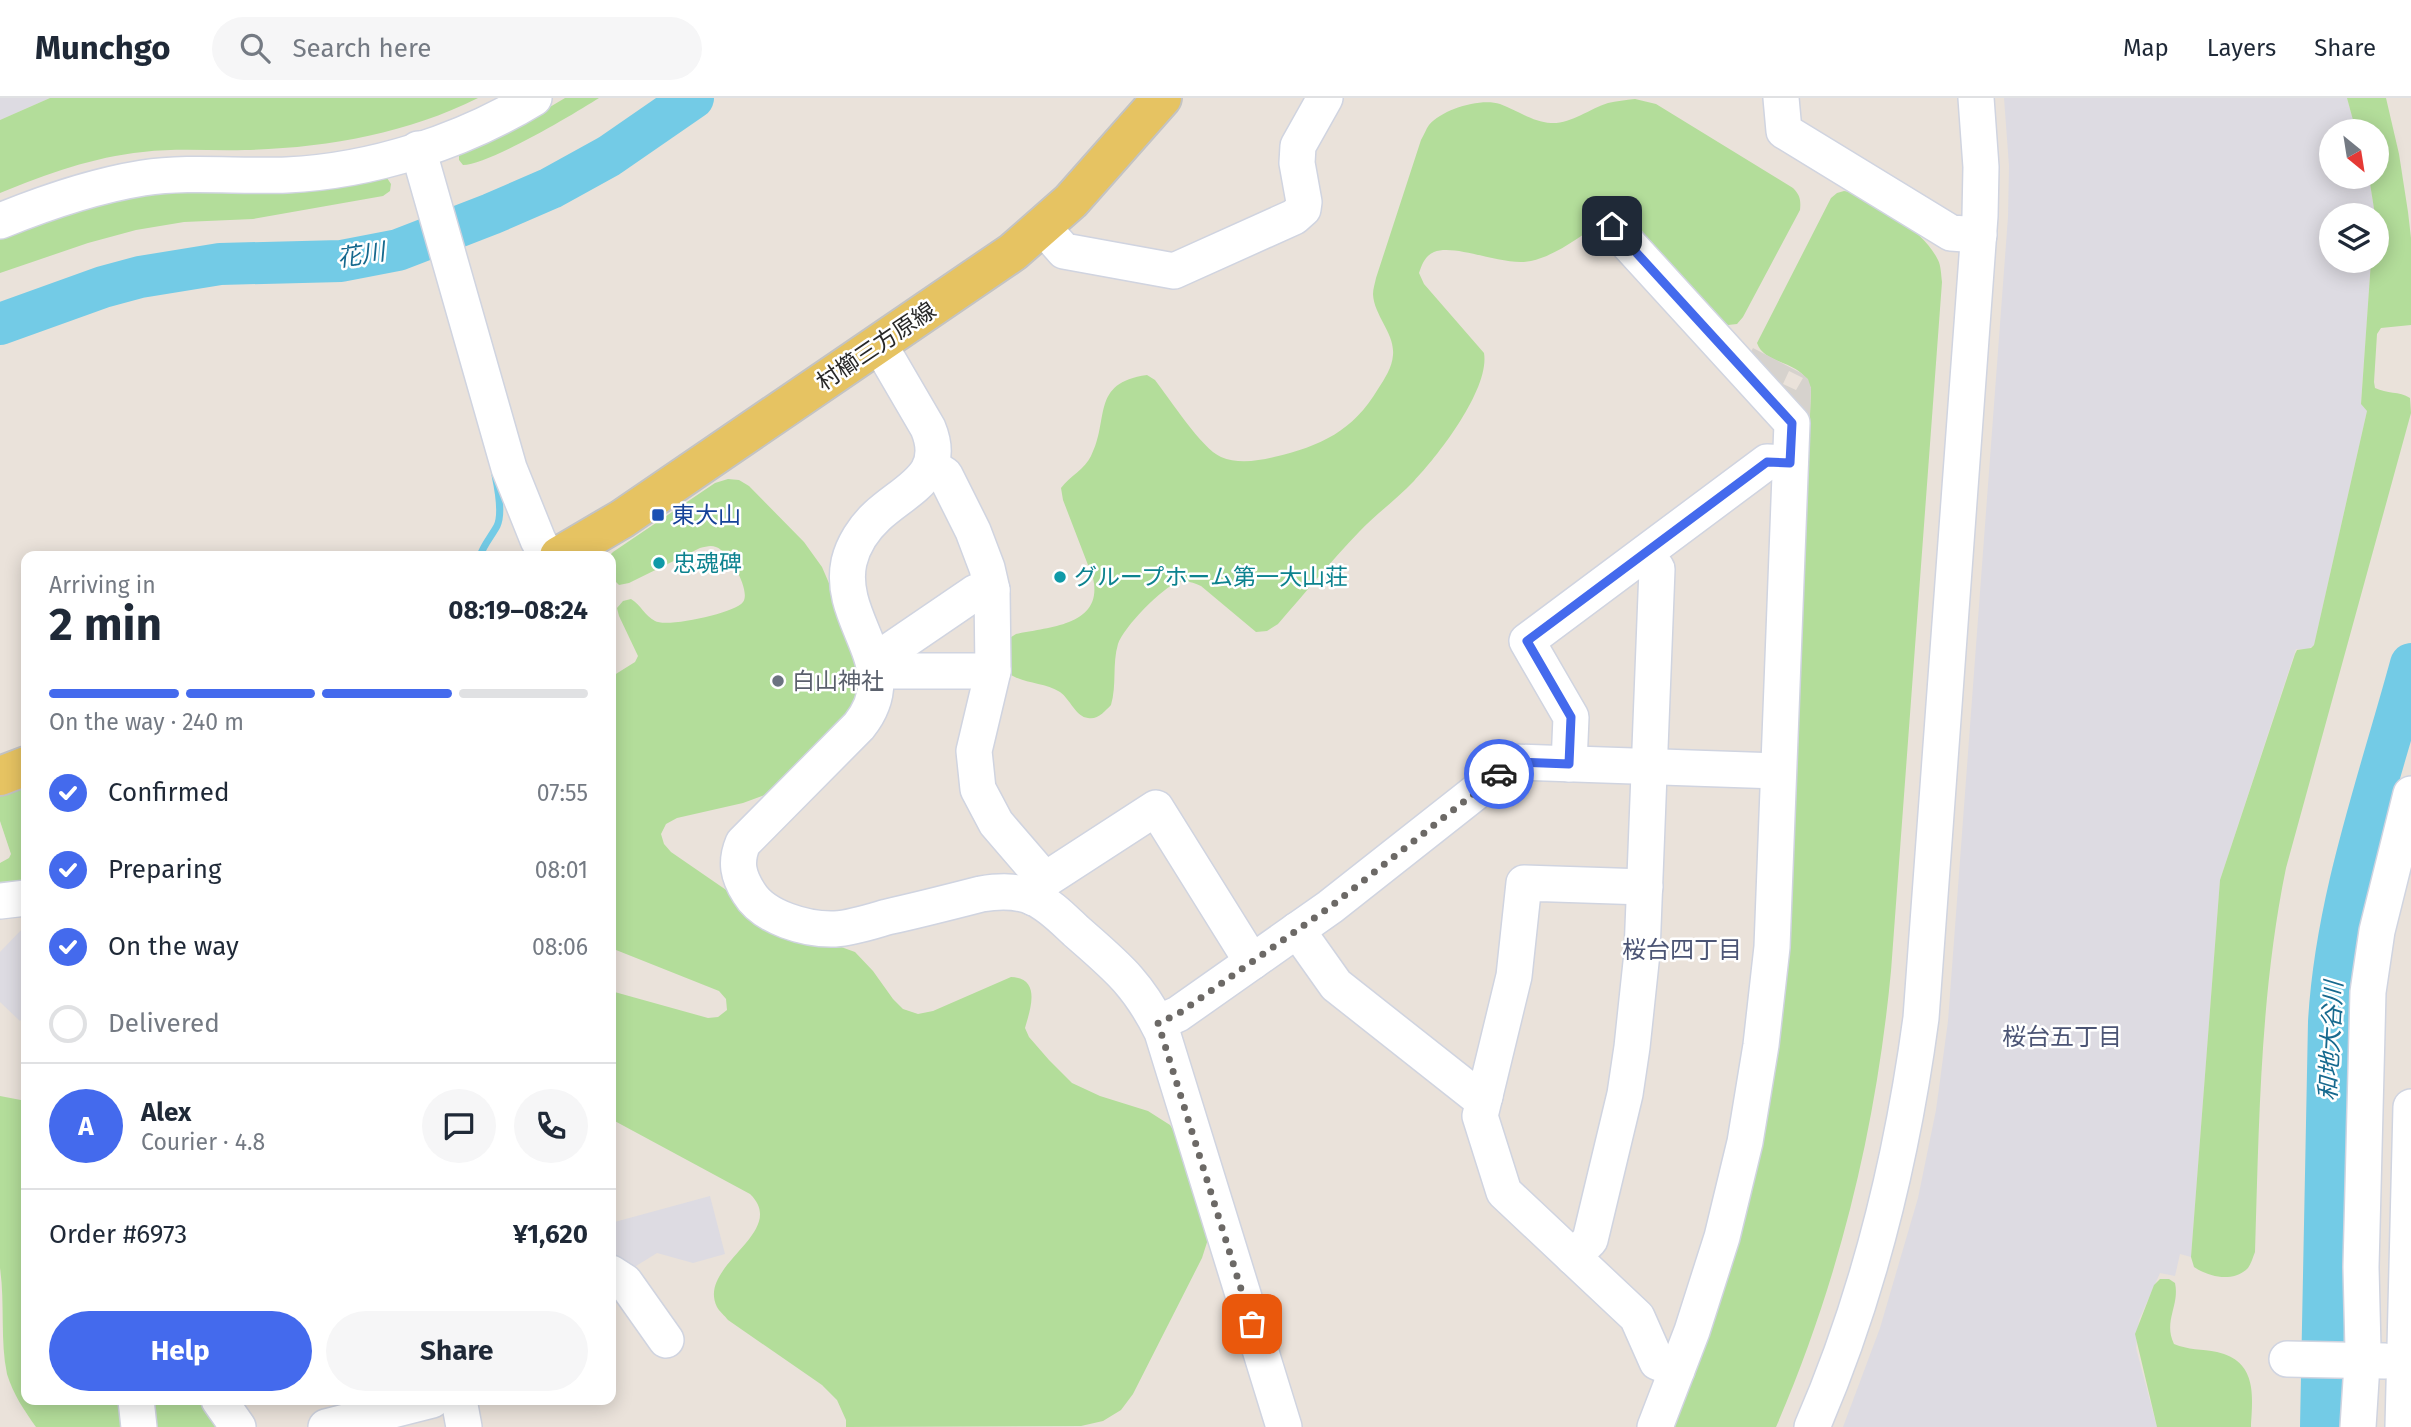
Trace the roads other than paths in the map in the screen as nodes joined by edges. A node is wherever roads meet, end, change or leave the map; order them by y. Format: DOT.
graph roads {
  1 [pos="534,98"];
  2 [pos="1162,98"];
  3 [pos="1325,98"];
  4 [pos="1781,98"];
  5 [pos="1976,98"];
  6 [pos="418,149"];
  7 [pos="0,221"];
  8 [pos="1612,226"];
  9 [pos="1043,227"];
  10 [pos="1979,235"];
  11 [pos="879,345"];
  12 [pos="1790,463"];
  13 [pos="931,466"];
  14 [pos="544,551"];
  15 [pos="568,551"];
  16 [pos="1646,553"];
  17 [pos="992,590"];
  18 [pos="874,664"];
  19 [pos="993,671"];
  20 [pos="1569,764"];
  21 [pos="1650,767"];
  22 [pos="21,768"];
  23 [pos="1778,771"];
  24 [pos="0,776"];
  25 [pos="2411,794"];
  26 [pos="1645,887"];
  27 [pos="1039,889"];
  28 [pos="21,899"];
  29 [pos="0,901"];
  30 [pos="1297,930"];
  31 [pos="1252,962"];
  32 [pos="1158,1023"];
  33 [pos="1485,1097"];
  34 [pos="2411,1130"];
  35 [pos="1573,1257"];
  36 [pos="2409,1275"];
  37 [pos="616,1276"];
  38 [pos="666,1339"];
  39 [pos="2289,1359"];
  40 [pos="2359,1360"];
  41 [pos="2404,1361"];
  42 [pos="1677,1370"];
  43 [pos="137,1405"];
  44 [pos="223,1405"];
  45 [pos="412,1405"];
  46 [pos="460,1405"];
  47 [pos="2406,1415"];
  48 [pos="139,1427"];
  49 [pos="238,1427"];
  50 [pos="326,1427"];
  51 [pos="464,1427"];
  52 [pos="1284,1427"];
  53 [pos="1655,1427"];
  54 [pos="1812,1427"];
  55 [pos="2358,1427"];
  1 -- 6 [label="street"];
  2 -- 9 [label="main road, 村櫛三方原線"];
  3 -- 9 [label="street"];
  4 -- 10 [label="street"];
  5 -- 10 [label="street"];
  6 -- 7 [label="street"];
  6 -- 14 [label="street"];
  8 -- 12 [label="street"];
  9 -- 11 [label="main road, 村櫛三方原線"];
  10 -- 54 [label="street"];
  11 -- 13 [label="street"];
  11 -- 15 [label="main road, 村櫛三方原線"];
  12 -- 16 [label="street"];
  12 -- 23 [label="street"];
  13 -- 17 [label="street"];
  13 -- 18 [label="street"];
  16 -- 20 [label="street"];
  16 -- 21 [label="street"];
  17 -- 18 [label="street"];
  17 -- 19 [label="street"];
  18 -- 19 [label="street"];
  18 -- 27 [label="street"];
  19 -- 27 [label="street"];
  20 -- 21 [label="street"];
  20 -- 30 [label="street"];
  21 -- 23 [label="street"];
  21 -- 26 [label="street"];
  22 -- 24 [label="main road"];
  23 -- 42 [label="street"];
  25 -- 40 [label="street"];
  26 -- 33 [label="street"];
  26 -- 35 [label="street"];
  27 -- 31 [label="street"];
  27 -- 32 [label="street"];
  28 -- 29 [label="street"];
  30 -- 31 [label="street"];
  30 -- 33 [label="street"];
  31 -- 32 [label="street"];
  32 -- 52 [label="street"];
  33 -- 35 [label="street"];
  34 -- 36 [label="street"];
  35 -- 42 [label="street"];
  36 -- 41 [label="street"];
  37 -- 38 [label="street"];
  39 -- 40 [label="street"];
  40 -- 41 [label="street"];
  40 -- 55 [label="street"];
  41 -- 47 [label="street"];
  42 -- 53 [label="street"];
  43 -- 48 [label="street"];
  44 -- 49 [label="street"];
  45 -- 50 [label="street"];
  46 -- 51 [label="street"];
}
